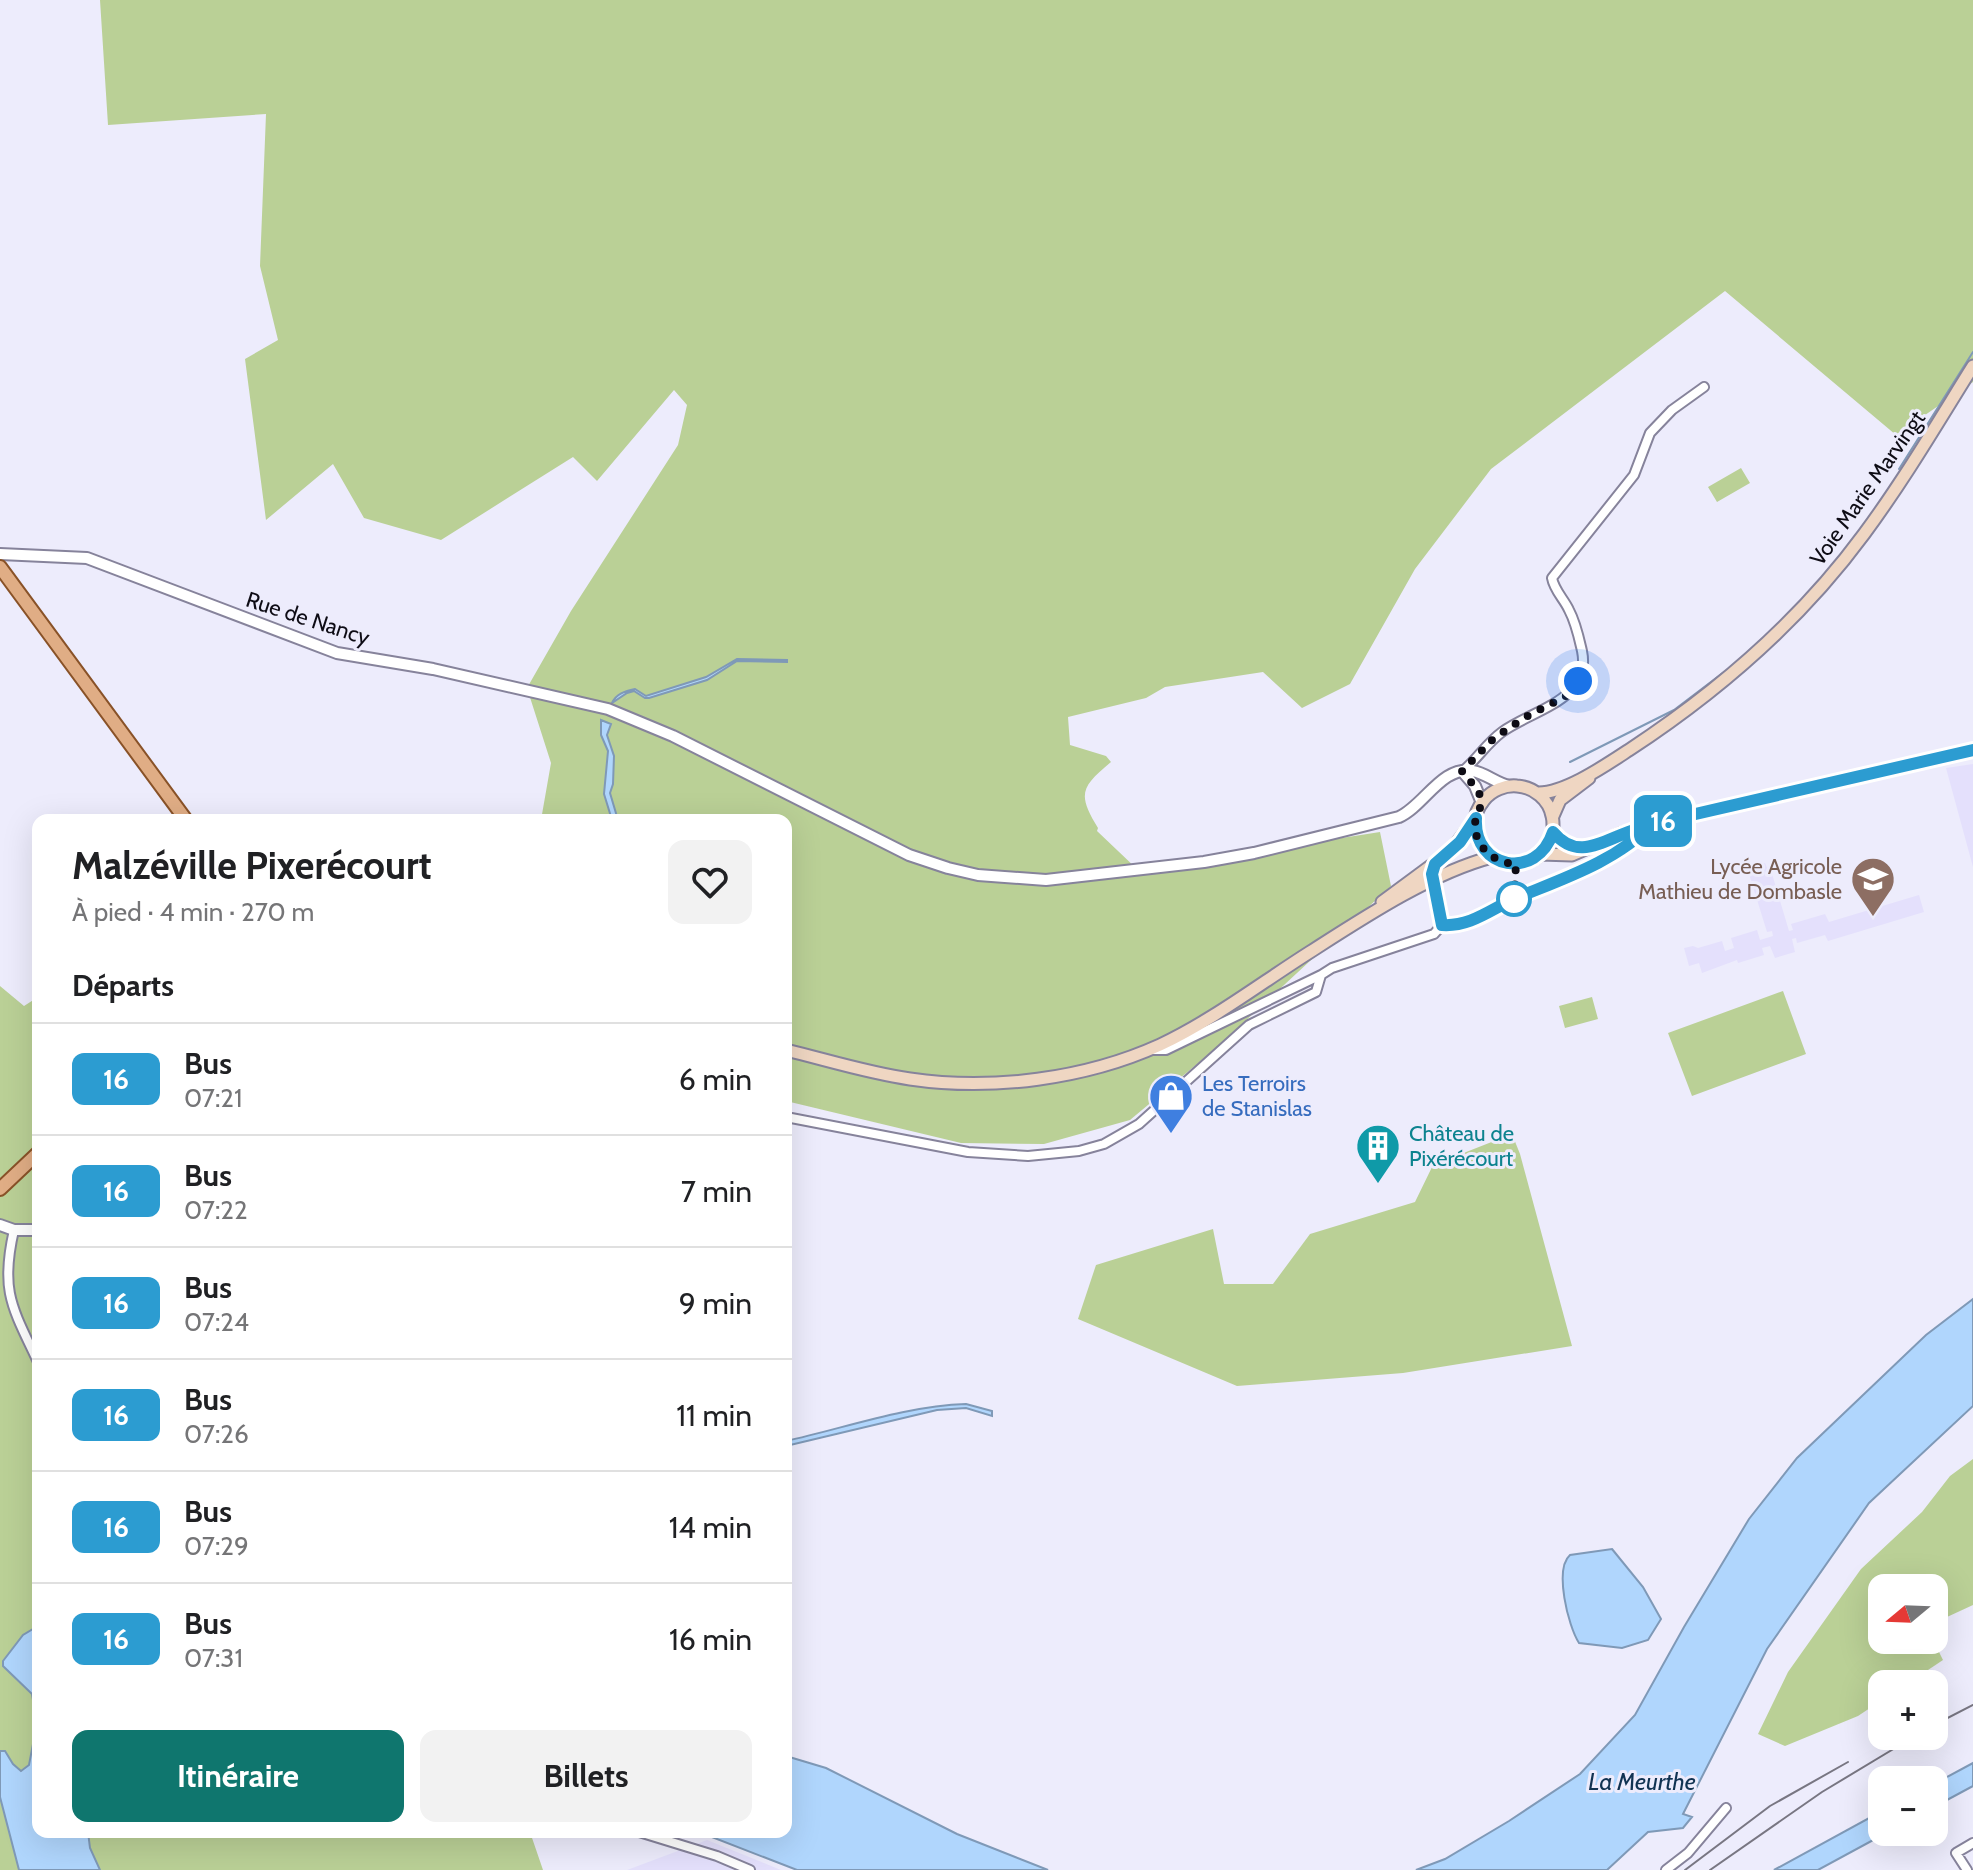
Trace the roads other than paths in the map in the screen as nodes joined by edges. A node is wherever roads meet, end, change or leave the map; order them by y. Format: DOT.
graph roads {
  1 [pos="1973,366"];
  2 [pos="1704,387"];
  3 [pos="0,554"];
  4 [pos="0,567"];
  5 [pos="1973,750"];
  6 [pos="1462,771"];
  7 [pos="1595,772"];
  8 [pos="1509,786"];
  9 [pos="1537,793"];
  10 [pos="1482,803"];
  11 [pos="182,814"];
  12 [pos="1553,816"];
  13 [pos="1476,818"];
  14 [pos="1553,832"];
  15 [pos="1580,849"];
  16 [pos="1540,854"];
  17 [pos="1492,857"];
  18 [pos="1435,864"];
  19 [pos="1432,881"];
  20 [pos="1370,914"];
  21 [pos="1442,925"];
  22 [pos="1321,975"];
  23 [pos="792,1051"];
  24 [pos="1145,1051"];
  25 [pos="792,1118"];
  26 [pos="32,1159"];
  27 [pos="0,1189"];
  28 [pos="0,1225"];
  29 [pos="14,1230"];
  30 [pos="32,1230"];
  31 [pos="32,1350"];
  32 [pos="1726,1808"];
  33 [pos="658,1838"];
  34 [pos="1973,1843"];
  35 [pos="750,1870"];
  36 [pos="1666,1870"];
  37 [pos="1967,1870"];
  1 -- 7 [label="main road, Voie Marie Marvingt"];
  2 -- 6 [label="street"];
  3 -- 6 [label="street, Rue de Nancy"];
  4 -- 11 [label="main road"];
  5 -- 15 [label="main road"];
  6 -- 8 [label="street"];
  6 -- 10 [label="street"];
  7 -- 9 [label="main road, Voie Marie Marvingt"];
  7 -- 12 [label="main road, Voie Marie Marvingt"];
  8 -- 9 [label="main road"];
  8 -- 10 [label="main road"];
  9 -- 12 [label="main road"];
  10 -- 13 [label="main road"];
  12 -- 14 [label="main road"];
  13 -- 17 [label="main road"];
  13 -- 18 [label="main road"];
  14 -- 15 [label="main road"];
  14 -- 16 [label="main road"];
  15 -- 16 [label="main road"];
  16 -- 17 [label="main road"];
  17 -- 19 [label="main road"];
  18 -- 19 [label="street"];
  18 -- 20 [label="main road"];
  19 -- 20 [label="main road"];
  20 -- 24 [label="main road"];
  21 -- 22 [label="street"];
  22 -- 24 [label="street"];
  22 -- 25 [label="street"];
  23 -- 24 [label="main road"];
  26 -- 27 [label="main road"];
  28 -- 29 [label="street"];
  29 -- 30 [label="street"];
  29 -- 31 [label="street"];
  32 -- 36 [label="street"];
  33 -- 35 [label="street"];
  34 -- 37 [label="street"];
}
